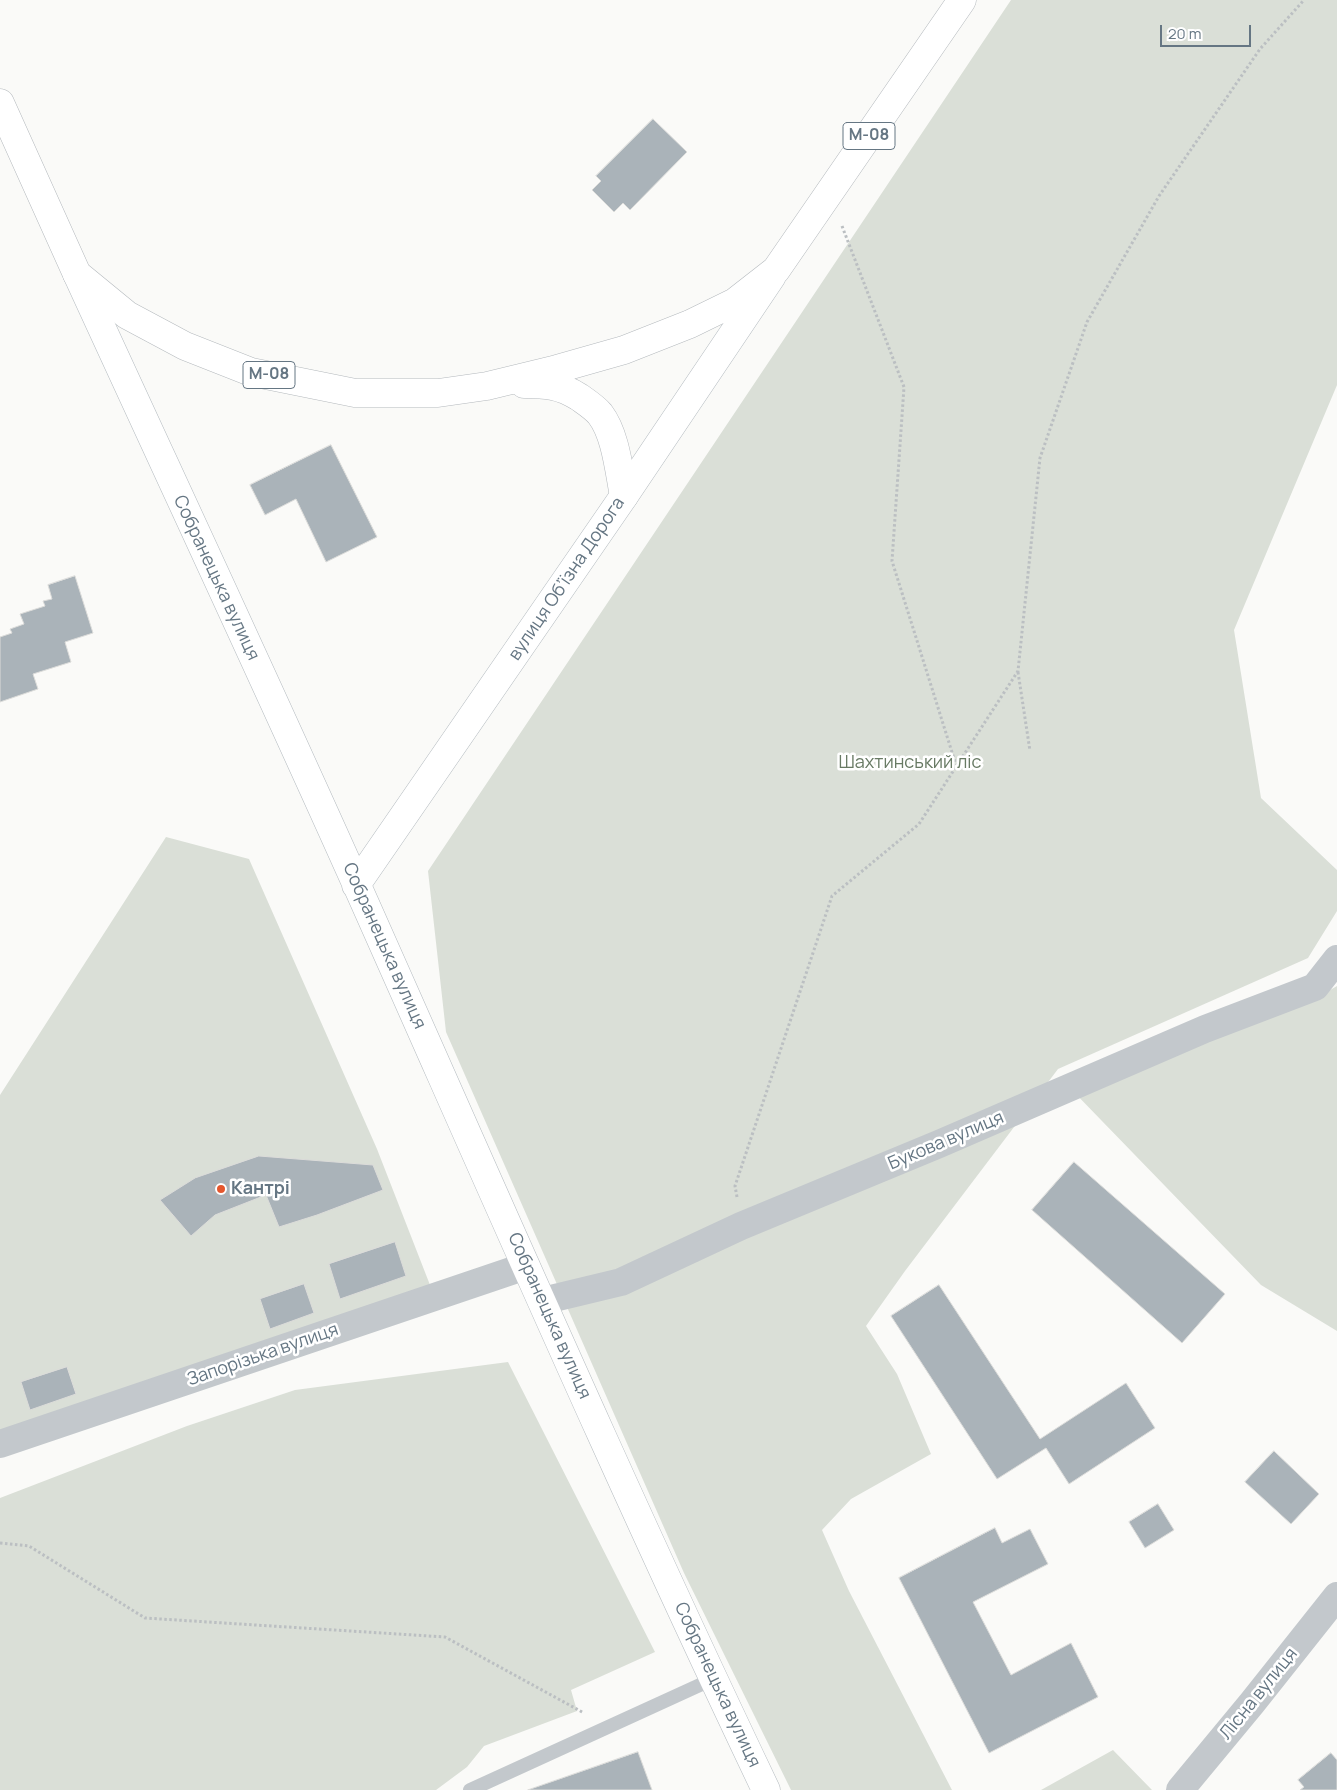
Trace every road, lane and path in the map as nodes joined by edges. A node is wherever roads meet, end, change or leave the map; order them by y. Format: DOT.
graph roads {
  1 [pos="962,0"];
  2 [pos="1304,0"];
  3 [pos="0,103"];
  4 [pos="829,192"];
  5 [pos="776,270"];
  6 [pos="77,274"];
  7 [pos="487,386"];
  8 [pos="624,496"];
  9 [pos="1018,671"];
  10 [pos="1030,751"];
  11 [pos="957,766"];
  12 [pos="356,885"];
  13 [pos="1337,959"];
  14 [pos="1326,984"];
  15 [pos="741,1226"];
  16 [pos="526,1266"];
  17 [pos="542,1301"];
  18 [pos="0,1444"];
  19 [pos="0,1543"];
  20 [pos="1337,1596"];
  21 [pos="713,1679"];
  22 [pos="610,1727"];
  23 [pos="470,1790"];
  24 [pos="766,1790"];
  25 [pos="1180,1790"];
  1 -- 4 [label="main road, вулиця Обʼїзна Дорога / М-08"];
  2 -- 9 [label="path"];
  3 -- 6 [label="main road, Собранецька вулиця / М-08"];
  4 -- 5 [label="main road, вулиця Обʼїзна Дорога / М-08"];
  4 -- 11 [label="path"];
  5 -- 7 [label="main road, вулиця Обʼїзна Дорога / М-08"];
  5 -- 8 [label="main road, вулиця Обʼїзна Дорога"];
  6 -- 7 [label="main road, вулиця Обʼїзна Дорога / М-08"];
  6 -- 12 [label="main road, Собранецька вулиця"];
  7 -- 8 [label="main road"];
  8 -- 12 [label="main road, вулиця Обʼїзна Дорога"];
  9 -- 10 [label="path"];
  9 -- 11 [label="path"];
  11 -- 15 [label="path"];
  12 -- 16 [label="main road, Собранецька вулиця"];
  13 -- 14 [label="street, Букова вулиця"];
  14 -- 15 [label="street, Букова вулиця"];
  15 -- 17 [label="street, Букова вулиця"];
  16 -- 17 [label="main road, Собранецька вулиця"];
  16 -- 18 [label="street, Запорізька вулиця"];
  17 -- 21 [label="main road, Собранецька вулиця"];
  19 -- 22 [label="path"];
  20 -- 25 [label="street, Лісна вулиця"];
  21 -- 22 [label="lane"];
  21 -- 24 [label="main road, Собранецька вулиця"];
  22 -- 23 [label="lane"];
}
